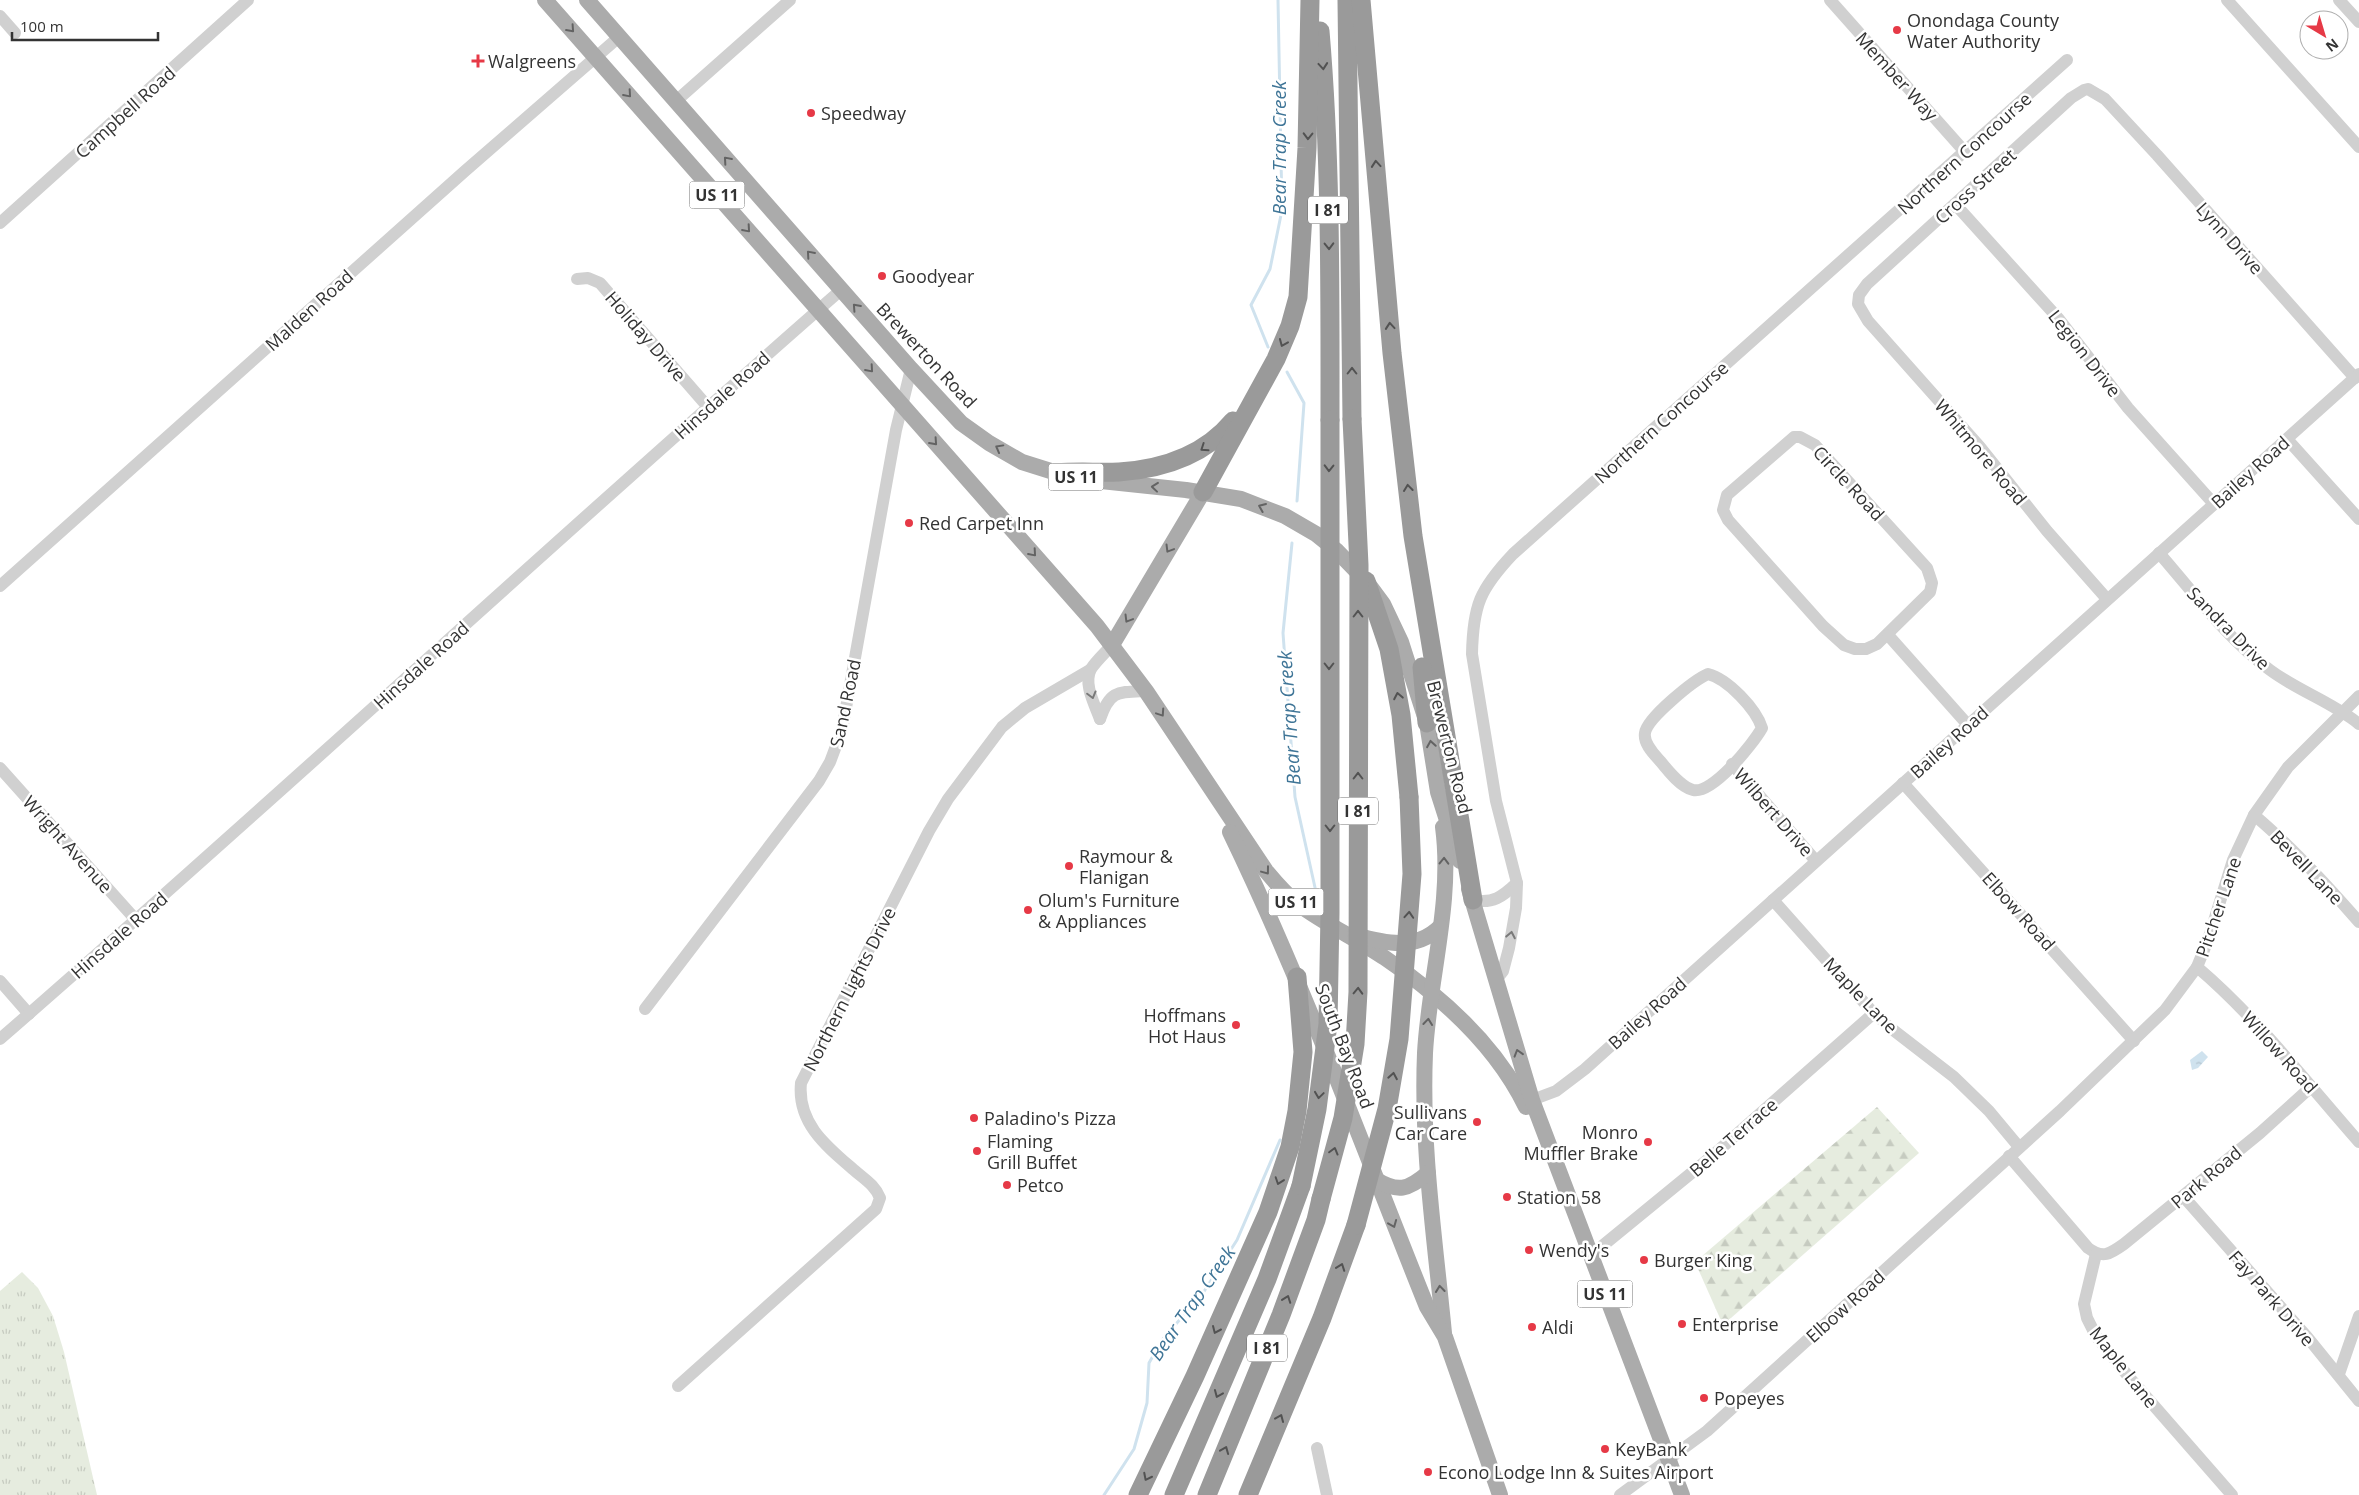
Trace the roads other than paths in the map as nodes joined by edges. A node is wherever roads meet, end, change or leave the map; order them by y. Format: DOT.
graph roads {
  1 [pos="248,0"];
  2 [pos="545,0"];
  3 [pos="587,0"];
  4 [pos="790,0"];
  5 [pos="1310,0"];
  6 [pos="1317,0"];
  7 [pos="1347,0"];
  8 [pos="1361,0"];
  9 [pos="1830,0"];
  10 [pos="2227,0"];
  11 [pos="2339,0"];
  12 [pos="0,16"];
  13 [pos="2359,22"];
  14 [pos="16,33"];
  15 [pos="619,37"];
  16 [pos="596,57"];
  17 [pos="2067,60"];
  18 [pos="2105,99"];
  19 [pos="676,101"];
  20 [pos="2359,147"];
  21 [pos="1965,152"];
  22 [pos="1955,204"];
  23 [pos="0,223"];
  24 [pos="577,279"];
  25 [pos="841,290"];
  26 [pos="1858,304"];
  27 [pos="818,310"];
  28 [pos="911,369"];
  29 [pos="2357,376"];
  30 [pos="1260,387"];
  31 [pos="902,406"];
  32 [pos="708,407"];
  33 [pos="2287,439"];
  34 [pos="1057,473"];
  35 [pos="1203,492"];
  36 [pos="2214,504"];
  37 [pos="2359,519"];
  38 [pos="1414,536"];
  39 [pos="2159,553"];
  40 [pos="1366,581"];
  41 [pos="0,586"];
  42 [pos="2107,599"];
  43 [pos="1888,635"];
  44 [pos="1112,645"];
  45 [pos="1090,670"];
  46 [pos="1146,691"];
  47 [pos="2359,696"];
  48 [pos="2341,712"];
  49 [pos="1427,723"];
  50 [pos="1968,724"];
  51 [pos="2359,724"];
  52 [pos="1732,764"];
  53 [pos="0,768"];
  54 [pos="1201,772"];
  55 [pos="1903,783"];
  56 [pos="1438,792"];
  57 [pos="2254,815"];
  58 [pos="1816,861"];
  59 [pos="1517,883"];
  60 [pos="1472,900"];
  61 [pos="1773,900"];
  62 [pos="136,920"];
  63 [pos="2359,922"];
  64 [pos="1440,927"];
  65 [pos="1343,932"];
  66 [pos="2197,966"];
  67 [pos="1297,978"];
  68 [pos="1496,980"];
  69 [pos="0,981"];
  70 [pos="1431,992"];
  71 [pos="645,1009"];
  72 [pos="1874,1013"];
  73 [pos="29,1014"];
  74 [pos="0,1039"];
  75 [pos="2134,1040"];
  76 [pos="2311,1087"];
  77 [pos="1517,1089"];
  78 [pos="1532,1100"];
  79 [pos="2359,1142"];
  80 [pos="2019,1147"];
  81 [pos="2009,1156"];
  82 [pos="1428,1173"];
  83 [pos="1560,1178"];
  84 [pos="1375,1179"];
  85 [pos="2183,1196"];
  86 [pos="2096,1254"];
  87 [pos="1590,1256"];
  88 [pos="2359,1316"];
  89 [pos="1445,1337"];
  90 [pos="2339,1374"];
  91 [pos="678,1386"];
  92 [pos="2359,1401"];
  93 [pos="1203,1429"];
  94 [pos="1318,1448"];
  95 [pos="1669,1460"];
  96 [pos="1138,1495"];
  97 [pos="1162,1495"];
  98 [pos="1174,1495"];
  99 [pos="1207,1495"];
  100 [pos="1248,1495"];
  101 [pos="1327,1495"];
  102 [pos="1500,1495"];
  103 [pos="1620,1495"];
  104 [pos="1682,1495"];
  105 [pos="2232,1495"];
  1 -- 23 [label="street, Campbell Road"];
  2 -- 16 [label="main road, Brewerton Road / US 11, one-way"];
  3 -- 15 [label="main road, Brewerton Road / US 11"];
  4 -- 19 [label="street"];
  5 -- 30 [label="highway, one-way"];
  6 -- 93 [label="highway, I 81, one-way, bridge"];
  99 -- 7 [label="highway, I 81, one-way, bridge"];
  38 -- 8 [label="highway, one-way"];
  9 -- 21 [label="street, Member Way"];
  10 -- 20 [label="street"];
  11 -- 13 [label="street"];
  12 -- 14 [label="street"];
  15 -- 16 [label="street, Malden Road"];
  15 -- 19 [label="main road, Brewerton Road / US 11"];
  16 -- 27 [label="main road, Brewerton Road / US 11, one-way"];
  16 -- 41 [label="street, Malden Road"];
  17 -- 21 [label="street, Northern Concourse"];
  18 -- 22 [label="street, Cross Street"];
  18 -- 29 [label="street, Lynn Drive"];
  25 -- 19 [label="main road, Brewerton Road / US 11, one-way"];
  21 -- 59 [label="street, Northern Concourse"];
  22 -- 26 [label="street, Cross Street"];
  22 -- 36 [label="street, Legion Drive"];
  24 -- 32 [label="street, Holiday Drive"];
  25 -- 27 [label="street, Hinsdale Road"];
  28 -- 25 [label="main road, Brewerton Road / US 11, one-way"];
  26 -- 42 [label="street, Whitmore Road"];
  27 -- 31 [label="main road, Brewerton Road / US 11, one-way"];
  27 -- 32 [label="street, Hinsdale Road"];
  28 -- 31 [label="street, Sand Road"];
  34 -- 28 [label="main road, Brewerton Road / US 11, one-way"];
  29 -- 33 [label="street, Bailey Road"];
  30 -- 34 [label="highway, one-way"];
  30 -- 35 [label="highway"];
  31 -- 44 [label="main road, Brewerton Road / US 11, one-way"];
  31 -- 71 [label="street, Sand Road"];
  32 -- 62 [label="street, Hinsdale Road"];
  33 -- 36 [label="street, Bailey Road"];
  33 -- 37 [label="street"];
  35 -- 34 [label="main road, Brewerton Road / US 11, one-way"];
  40 -- 35 [label="main road, Brewerton Road / US 11, one-way"];
  35 -- 44 [label="main road, one-way"];
  36 -- 39 [label="street, Bailey Road"];
  38 -- 49 [label="highway"];
  38 -- 60 [label="highway"];
  39 -- 42 [label="street, Bailey Road"];
  39 -- 48 [label="street, Sandra Drive"];
  40 -- 49 [label="main road, Brewerton Road / US 11"];
  100 -- 40 [label="highway, one-way, bridge"];
  42 -- 50 [label="street, Bailey Road"];
  43 -- 43 [label="street, Circle Road"];
  43 -- 50 [label="street"];
  44 -- 45 [label="street"];
  44 -- 46 [label="main road, Brewerton Road / US 11"];
  45 -- 46 [label="street, one-way"];
  45 -- 91 [label="street, Northern Lights Drive"];
  46 -- 54 [label="main road, Brewerton Road / US 11, one-way"];
  47 -- 48 [label="street, Pitcher Lane"];
  48 -- 51 [label="street, Sandra Drive"];
  48 -- 57 [label="street, Pitcher Lane"];
  56 -- 49 [label="main road, Brewerton Road / US 11, one-way"];
  50 -- 55 [label="street, Bailey Road"];
  52 -- 52 [label="street, Wilbert Drive"];
  52 -- 58 [label="street, Wilbert Drive"];
  53 -- 62 [label="street, Wright Avenue"];
  54 -- 65 [label="main road, Brewerton Road / US 11, one-way"];
  54 -- 67 [label="main road, South Bay Road"];
  55 -- 58 [label="street, Bailey Road"];
  55 -- 75 [label="street, Elbow Road"];
  56 -- 60 [label="main road, Brewerton Road / US 11"];
  64 -- 56 [label="main road, South Bay Road, one-way"];
  57 -- 63 [label="street, Bevell Lane"];
  57 -- 66 [label="street, Pitcher Lane"];
  58 -- 61 [label="street, Bailey Road"];
  59 -- 60 [label="street"];
  68 -- 59 [label="street, Northern Concourse, one-way"];
  60 -- 68 [label="main road, Brewerton Road / US 11"];
  61 -- 72 [label="street, Maple Lane"];
  61 -- 78 [label="street, Bailey Road"];
  62 -- 73 [label="street, Hinsdale Road"];
  64 -- 65 [label="main road"];
  64 -- 70 [label="main road, South Bay Road"];
  65 -- 70 [label="main road, Brewerton Road / US 11"];
  66 -- 75 [label="street, Pitcher Lane"];
  66 -- 76 [label="street, Willow Road"];
  67 -- 84 [label="main road, South Bay Road"];
  67 -- 96 [label="highway, one-way"];
  78 -- 68 [label="main road, Brewerton Road / US 11, one-way"];
  69 -- 73 [label="street"];
  70 -- 77 [label="main road, Brewerton Road / US 11"];
  82 -- 70 [label="main road, South Bay Road, one-way"];
  72 -- 80 [label="street, Maple Lane"];
  72 -- 87 [label="street, Belle Terrace"];
  73 -- 74 [label="street, Hinsdale Road"];
  75 -- 80 [label="street, Pitcher Lane"];
  76 -- 79 [label="street, Willow Road"];
  76 -- 85 [label="street, Park Road"];
  77 -- 78 [label="main road"];
  77 -- 83 [label="main road, Brewerton Road / US 11"];
  78 -- 83 [label="main road, Brewerton Road / US 11"];
  80 -- 81 [label="street, Elbow Road"];
  81 -- 86 [label="street"];
  81 -- 95 [label="street, Elbow Road"];
  82 -- 84 [label="main road"];
  89 -- 82 [label="main road, South Bay Road, one-way"];
  83 -- 87 [label="main road, Brewerton Road / US 11"];
  84 -- 89 [label="main road, South Bay Road, one-way"];
  85 -- 86 [label="street, Park Road"];
  85 -- 90 [label="street, Fay Park Drive"];
  86 -- 105 [label="street, Maple Lane"];
  87 -- 95 [label="main road, Brewerton Road / US 11"];
  88 -- 90 [label="street"];
  89 -- 102 [label="main road, South Bay Road"];
  90 -- 92 [label="street, Fay Park Drive"];
  93 -- 97 [label="highway"];
  93 -- 98 [label="highway, I 81"];
  94 -- 101 [label="street"];
  95 -- 103 [label="street, Elbow Road"];
  95 -- 104 [label="main road, Brewerton Road / US 11"];
}
